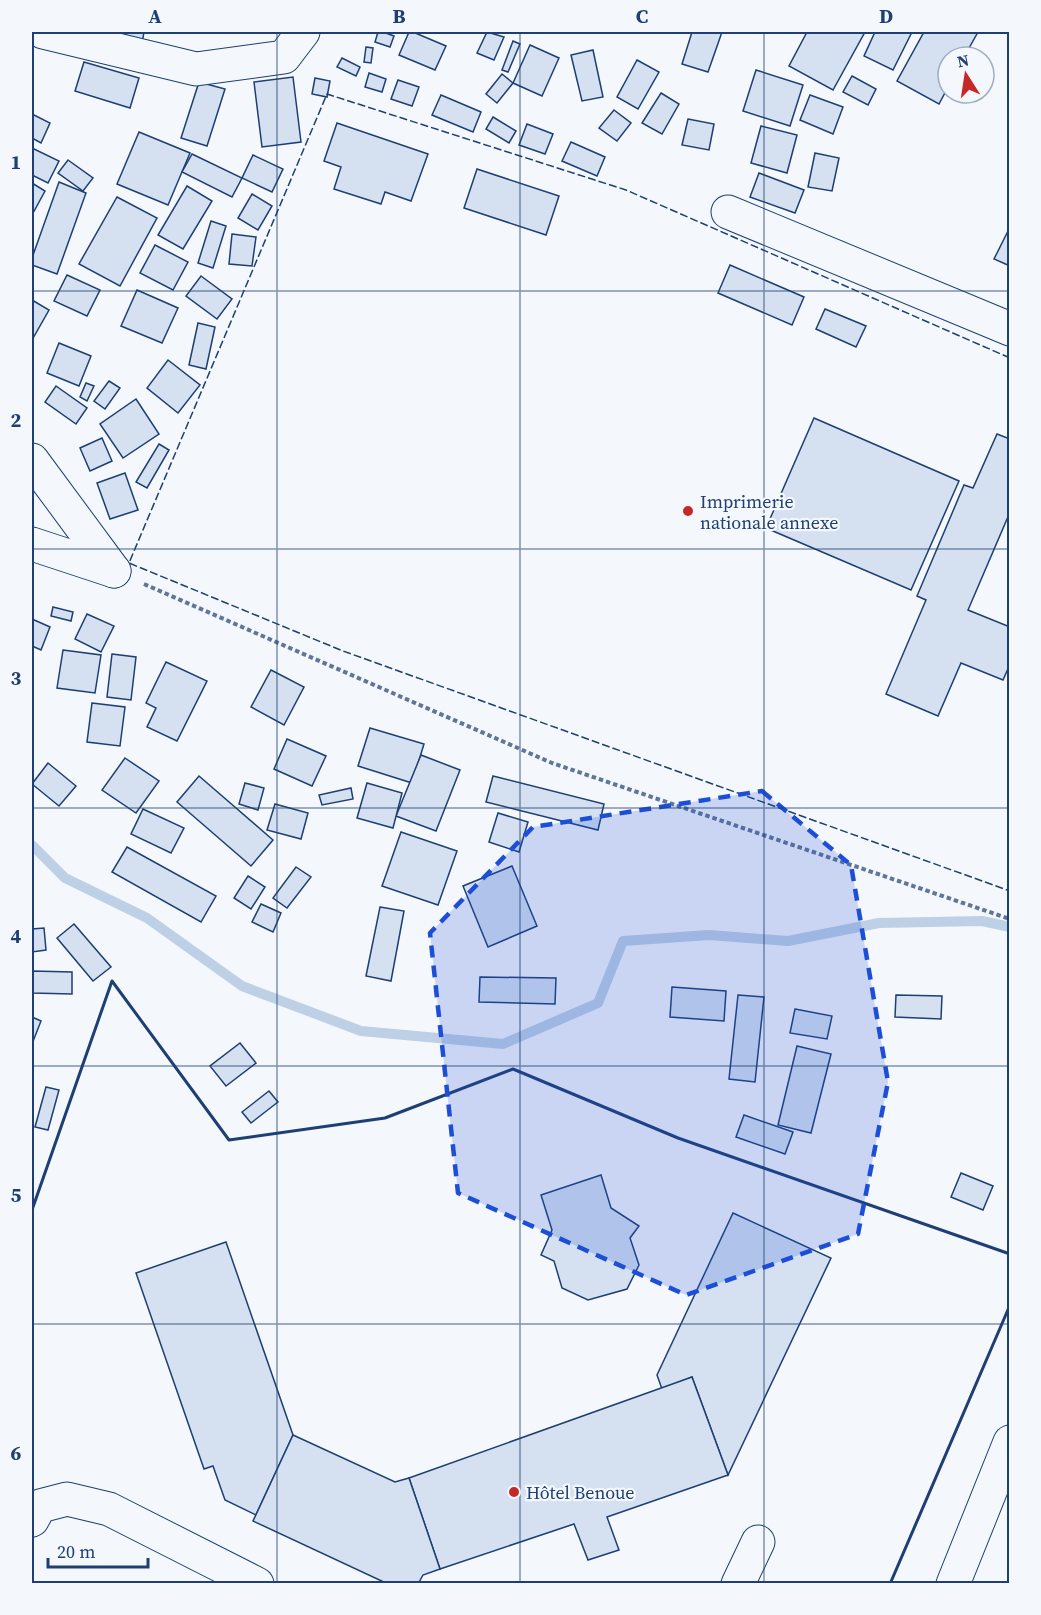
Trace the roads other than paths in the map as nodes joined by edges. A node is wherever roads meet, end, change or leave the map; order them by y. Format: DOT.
graph roads {
  1 [pos="43,32"];
  2 [pos="303,32"];
  3 [pos="728,212"];
  4 [pos="1010,329"];
  5 [pos="32,460"];
  6 [pos="32,544"];
  7 [pos="1010,1442"];
  8 [pos="32,1520"];
  9 [pos="758,1542"];
  10 [pos="256,1584"];
  11 [pos="738,1584"];
  12 [pos="953,1584"];
  1 -- 2 [label="street"];
  3 -- 4 [label="street"];
  5 -- 6 [label="street"];
  7 -- 12 [label="street"];
  8 -- 10 [label="street"];
  9 -- 11 [label="street"];
}
